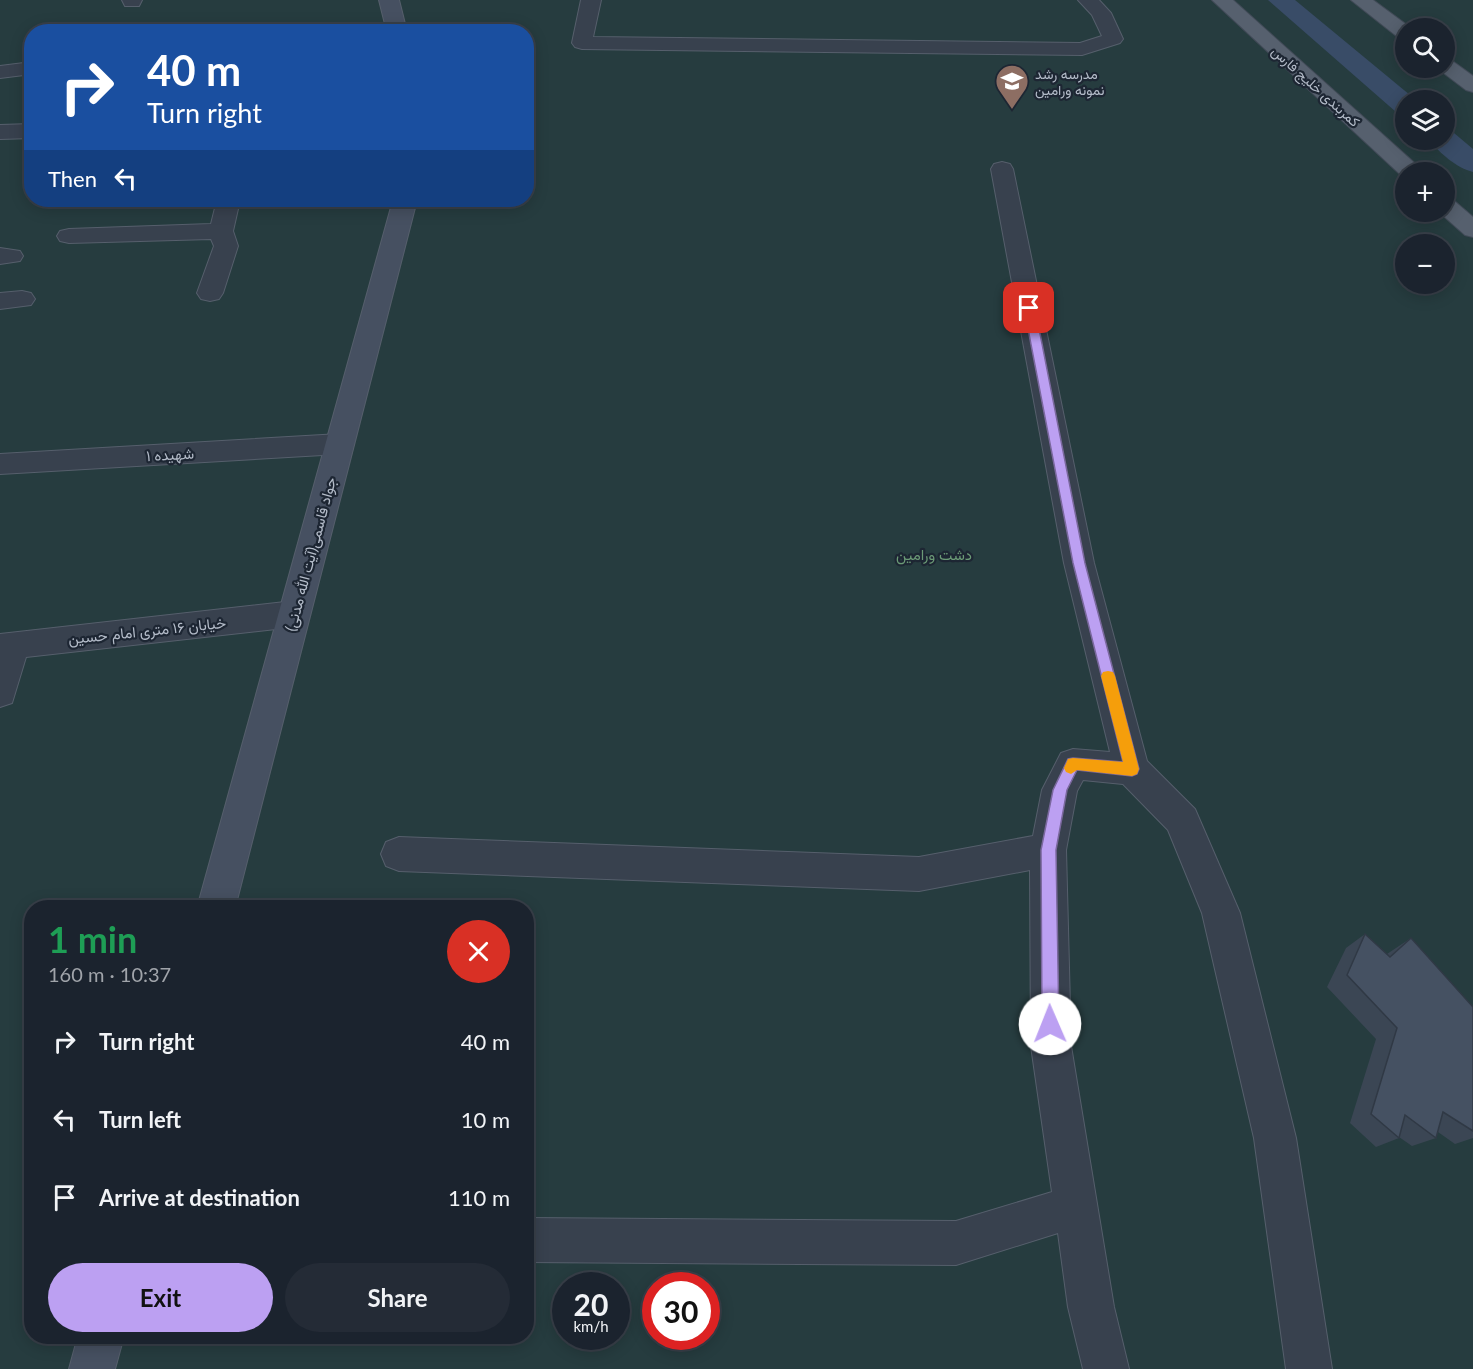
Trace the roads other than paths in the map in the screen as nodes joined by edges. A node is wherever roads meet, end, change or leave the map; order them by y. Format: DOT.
graph roads {
  1 [pos="389,0"];
  2 [pos="591,0"];
  3 [pos="1088,0"];
  4 [pos="1222,0"];
  5 [pos="1361,0"];
  6 [pos="395,24"];
  7 [pos="1395,26"];
  8 [pos="24,69"];
  9 [pos="0,72"];
  10 [pos="1455,72"];
  11 [pos="1473,86"];
  12 [pos="24,131"];
  13 [pos="0,132"];
  14 [pos="1400,162"];
  15 [pos="1002,169"];
  16 [pos="226,207"];
  17 [pos="403,207"];
  18 [pos="1455,214"];
  19 [pos="1473,230"];
  20 [pos="221,231"];
  21 [pos="69,236"];
  22 [pos="210,293"];
  23 [pos="340,444"];
  24 [pos="0,464"];
  25 [pos="294,614"];
  26 [pos="6,646"];
  27 [pos="0,693"];
  28 [pos="1132,769"];
  29 [pos="1048,850"];
  30 [pos="399,854"];
  31 [pos="218,900"];
  32 [pos="1076,1206"];
  33 [pos="534,1240"];
  34 [pos="99,1344"];
  35 [pos="92,1369"];
  36 [pos="1106,1369"];
  37 [pos="1309,1369"];
  1 -- 6 [label="street"];
  2 -- 3 [label="street"];
  4 -- 14 [label="main road, کمربندی خلیج فارس"];
  5 -- 7 [label="main road"];
  8 -- 9 [label="street"];
  10 -- 11 [label="main road"];
  12 -- 13 [label="street"];
  15 -- 28 [label="street"];
  16 -- 20 [label="street"];
  17 -- 23 [label="street, جواد قاسمی(آیت الله مدنی)"];
  18 -- 19 [label="main road"];
  20 -- 21 [label="street"];
  20 -- 22 [label="street"];
  23 -- 24 [label="street, شهیده ۱"];
  23 -- 25 [label="street, جواد قاسمی(آیت الله مدنی)"];
  25 -- 26 [label="street, خیابان ۱۶ متری امام حسین"];
  25 -- 31 [label="street, جواد قاسمی(آیت الله مدنی)"];
  26 -- 27 [label="street"];
  28 -- 29 [label="street"];
  28 -- 37 [label="street"];
  29 -- 30 [label="street"];
  29 -- 32 [label="street"];
  32 -- 33 [label="street"];
  32 -- 36 [label="street"];
  34 -- 35 [label="street"];
}
